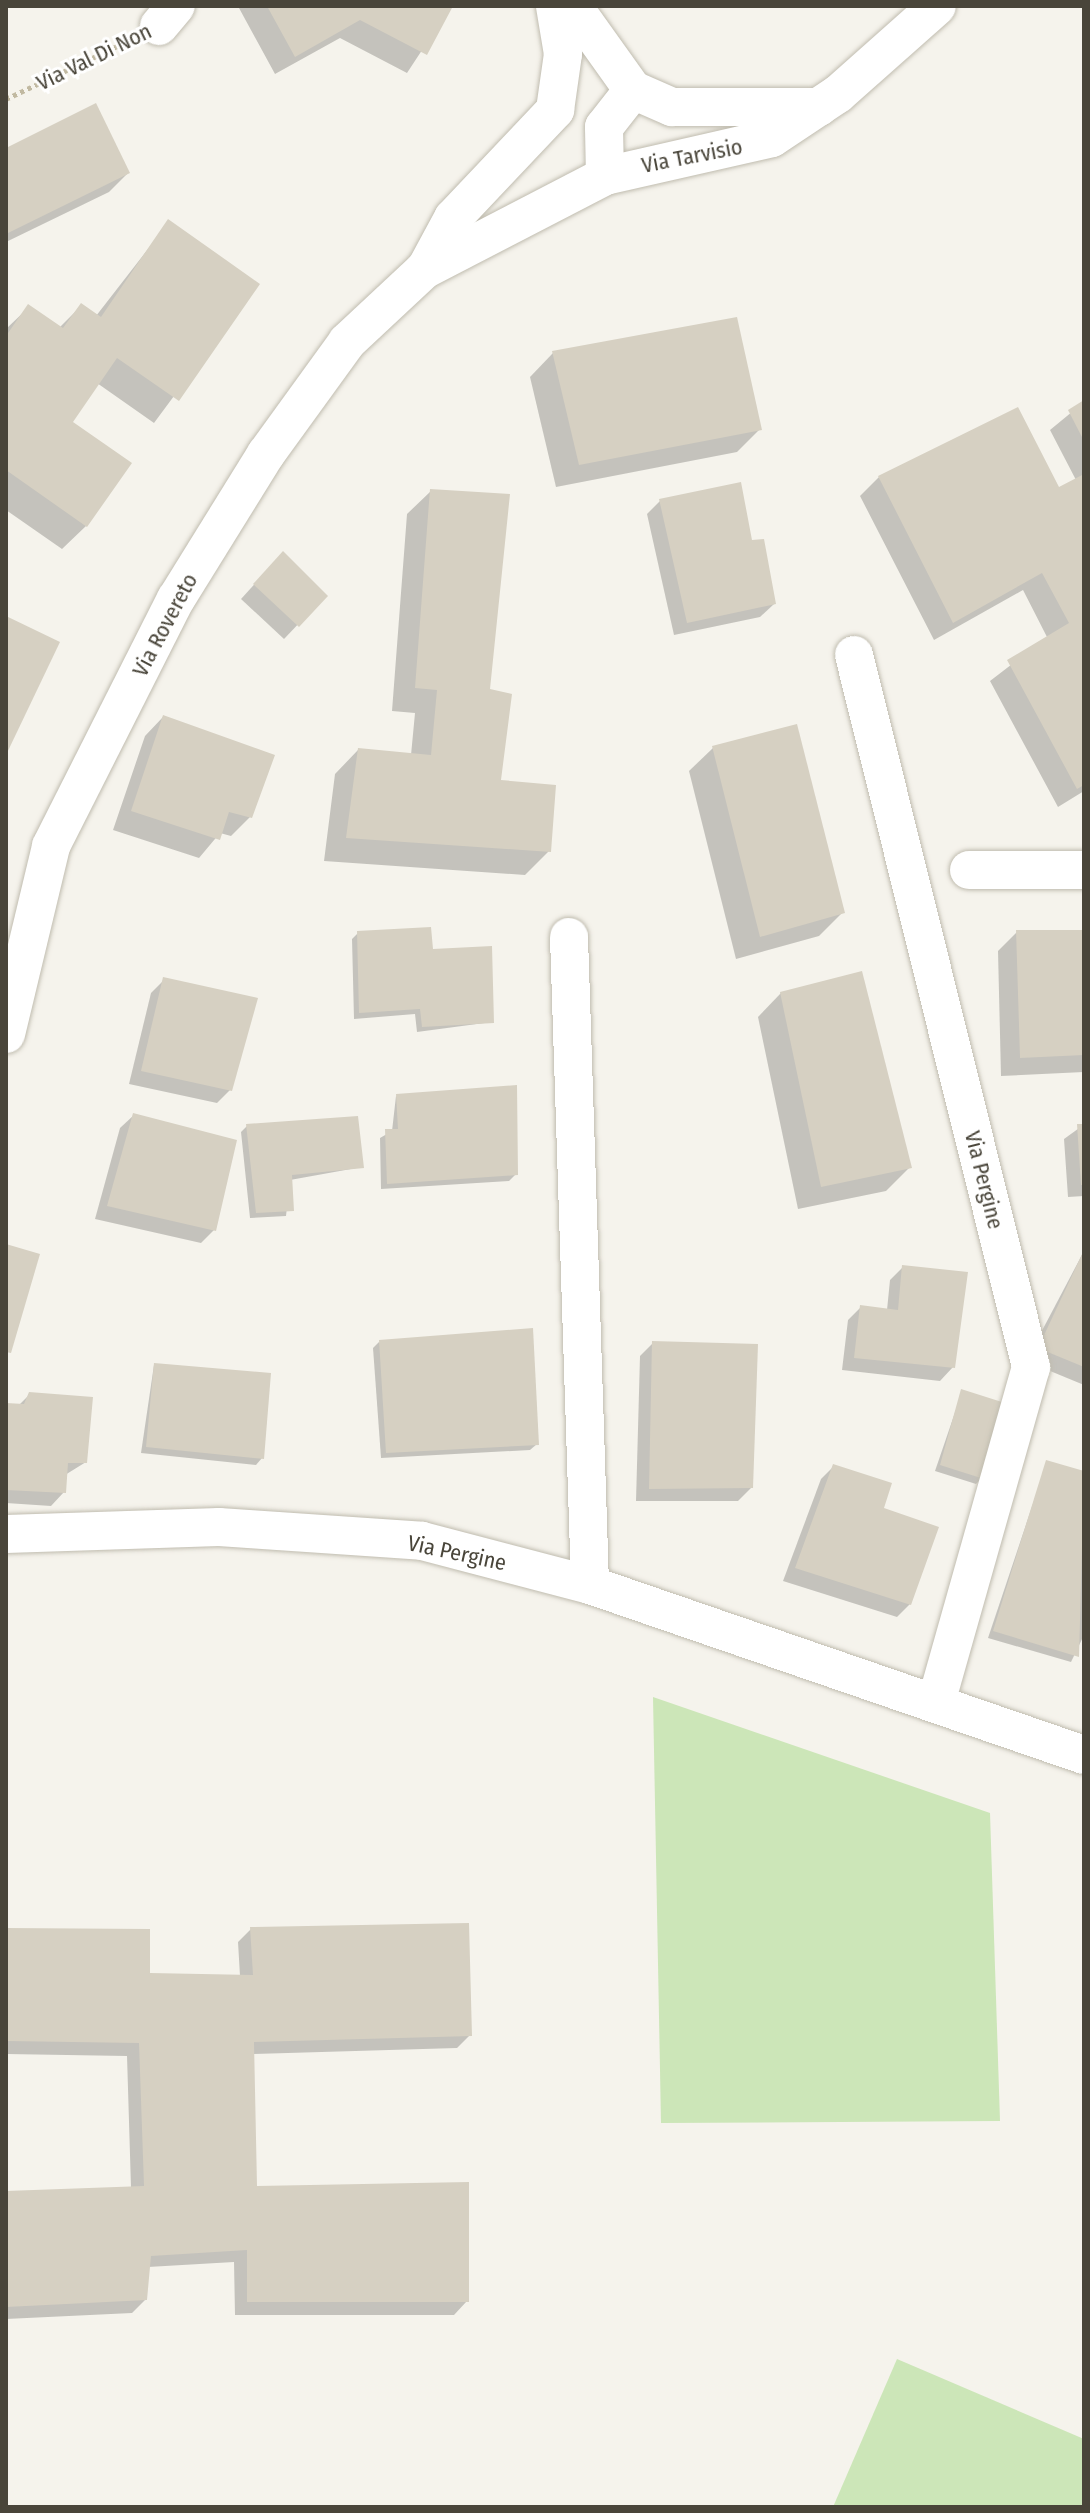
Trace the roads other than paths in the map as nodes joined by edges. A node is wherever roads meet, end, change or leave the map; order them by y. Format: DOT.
graph roads {
  1 [pos="555,6"];
  2 [pos="573,6"];
  3 [pos="937,6"];
  4 [pos="633,90"];
  5 [pos="819,107"];
  6 [pos="555,110"];
  7 [pos="604,127"];
  8 [pos="605,176"];
  9 [pos="424,270"];
  10 [pos="854,655"];
  11 [pos="969,870"];
  12 [pos="1084,870"];
  13 [pos="569,937"];
  14 [pos="6,1034"];
  15 [pos="6,1534"];
  16 [pos="590,1585"];
  17 [pos="936,1702"];
  18 [pos="1084,1755"];
  1 -- 6 [label="street"];
  2 -- 4 [label="street"];
  3 -- 5 [label="street, Via Tarvisio"];
  4 -- 5 [label="street, Via Tarvisio"];
  4 -- 7 [label="street"];
  5 -- 8 [label="street, Via Tarvisio"];
  6 -- 7 [label="street"];
  6 -- 9 [label="street, Via Rovereto"];
  7 -- 8 [label="street"];
  8 -- 9 [label="street, Via Rovereto"];
  9 -- 14 [label="street, Via Rovereto"];
  10 -- 17 [label="street, Via Pergine"];
  11 -- 12 [label="street"];
  13 -- 16 [label="street"];
  15 -- 16 [label="street, Via Pergine"];
  16 -- 17 [label="street, Via Pergine"];
  17 -- 18 [label="street, Via Pergine"];
}
